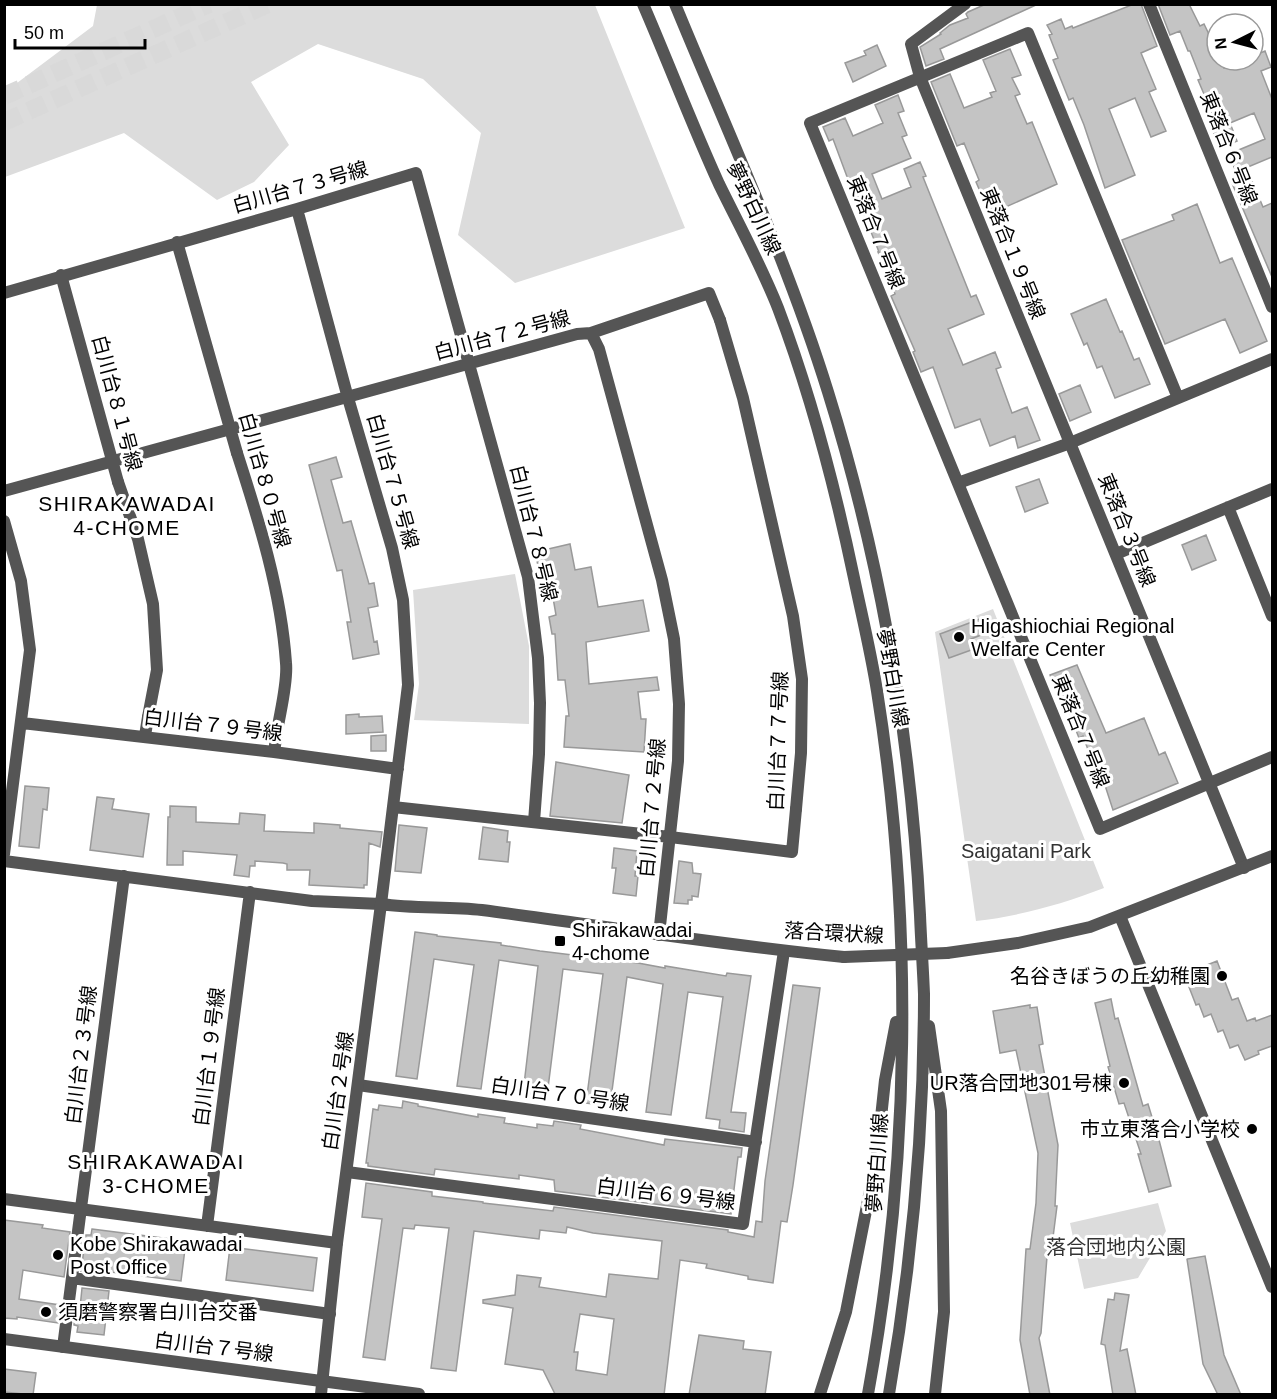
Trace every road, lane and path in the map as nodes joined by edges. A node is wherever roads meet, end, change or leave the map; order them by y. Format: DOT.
graph roads {
  1 [pos="643,4"];
  2 [pos="675,4"];
  3 [pos="965,4"];
  4 [pos="1149,4"];
  5 [pos="920,77"];
  6 [pos="297,209"];
  7 [pos="177,242"];
  8 [pos="62,275"];
  9 [pos="4,293"];
  10 [pos="1272,307"];
  11 [pos="591,333"];
  12 [pos="1272,359"];
  13 [pos="469,364"];
  14 [pos="348,398"];
  15 [pos="1178,398"];
  16 [pos="231,429"];
  17 [pos="1070,443"];
  18 [pos="113,461"];
  19 [pos="958,483"];
  20 [pos="1272,489"];
  21 [pos="4,491"];
  22 [pos="1228,507"];
  23 [pos="4,521"];
  24 [pos="1116,554"];
  25 [pos="1272,616"];
  26 [pos="22,723"];
  27 [pos="145,736"];
  28 [pos="274,752"];
  29 [pos="1272,757"];
  30 [pos="398,770"];
  31 [pos="9,780"];
  32 [pos="1210,783"];
  33 [pos="393,807"];
  34 [pos="534,822"];
  35 [pos="670,837"];
  36 [pos="4,854"];
  37 [pos="1272,856"];
  38 [pos="4,861"];
  39 [pos="1244,868"];
  40 [pos="124,876"];
  41 [pos="250,892"];
  42 [pos="381,904"];
  43 [pos="1120,916"];
  44 [pos="660,935"];
  45 [pos="784,951"];
  46 [pos="902,992"];
  47 [pos="924,992"];
  48 [pos="358,1085"];
  49 [pos="756,1142"];
  50 [pos="347,1172"];
  51 [pos="4,1199"];
  52 [pos="81,1209"];
  53 [pos="207,1226"];
  54 [pos="337,1243"];
  55 [pos="72,1278"];
  56 [pos="1272,1287"];
  57 [pos="330,1314"];
  58 [pos="4,1339"];
  59 [pos="63,1347"];
  60 [pos="324,1381"];
  61 [pos="321,1395"];
  62 [pos="419,1395"];
  63 [pos="820,1395"];
  64 [pos="867,1395"];
  65 [pos="889,1395"];
  66 [pos="935,1395"];
  1 -- 46 [label="street, 夢野白川線"];
  2 -- 47 [label="street, 夢野白川線"];
  3 -- 5 [label="street, 東落合１９号線"];
  4 -- 10 [label="street, 東落合６号線"];
  5 -- 15 [label="street, 東落合７号線"];
  5 -- 17 [label="street, 東落合１９号線"];
  5 -- 19 [label="street, 東落合７号線"];
  6 -- 7 [label="street, 白川台７３号線"];
  6 -- 13 [label="street, 白川台７３号線"];
  6 -- 14 [label="street, 白川台７５号線"];
  7 -- 8 [label="street, 白川台７３号線"];
  7 -- 16 [label="street, 白川台８０号線"];
  8 -- 9 [label="street, 白川台７３号線"];
  8 -- 18 [label="street, 白川台８１号線"];
  11 -- 13 [label="street, 白川台７２号線"];
  11 -- 35 [label="street, 白川台７２号線"];
  11 -- 35 [label="street, 白川台７７号線"];
  12 -- 15 [label="street"];
  13 -- 14 [label="street, 白川台７２号線"];
  13 -- 34 [label="street, 白川台７８号線"];
  14 -- 16 [label="street, 白川台７２号線"];
  14 -- 30 [label="street, 白川台７５号線"];
  15 -- 17 [label="street"];
  16 -- 18 [label="street, 白川台７２号線"];
  16 -- 28 [label="street, 白川台８０号線"];
  17 -- 19 [label="street"];
  17 -- 24 [label="street, 東落合３号線"];
  18 -- 21 [label="street, 白川台７２号線"];
  18 -- 27 [label="street, 白川台８１号線"];
  19 -- 32 [label="street, 東落合７号線"];
  20 -- 22 [label="street"];
  22 -- 24 [label="street"];
  22 -- 25 [label="street"];
  23 -- 26 [label="street"];
  24 -- 32 [label="street, 東落合３号線"];
  26 -- 27 [label="street, 白川台７９号線"];
  26 -- 31 [label="street"];
  27 -- 28 [label="street, 白川台７９号線"];
  28 -- 30 [label="street, 白川台７９号線"];
  29 -- 32 [label="street"];
  30 -- 33 [label="street, 白川台７５号線"];
  31 -- 36 [label="street"];
  32 -- 39 [label="street, 東落合３号線"];
  33 -- 34 [label="street, 白川台７７号線"];
  33 -- 42 [label="street, 白川台２号線"];
  34 -- 35 [label="street, 白川台７７号線"];
  35 -- 44 [label="street, 白川台７２号線"];
  37 -- 39 [label="street, 落合環状線"];
  38 -- 40 [label="street, 落合環状線"];
  39 -- 43 [label="street, 落合環状線"];
  40 -- 41 [label="street, 落合環状線"];
  40 -- 52 [label="street, 白川台２３号線"];
  41 -- 42 [label="street, 落合環状線"];
  41 -- 53 [label="street, 白川台１９号線"];
  42 -- 44 [label="street, 落合環状線"];
  42 -- 48 [label="street, 白川台２号線"];
  43 -- 45 [label="street, 落合環状線, bridge"];
  43 -- 56 [label="street"];
  44 -- 45 [label="street, 落合環状線"];
  45 -- 49 [label="street, 白川台６９号線"];
  46 -- 63 [label="street"];
  46 -- 64 [label="street, 夢野白川線"];
  47 -- 65 [label="street, 夢野白川線"];
  47 -- 66 [label="street"];
  48 -- 49 [label="street, 白川台７０号線"];
  48 -- 50 [label="street, 白川台２号線"];
  49 -- 50 [label="street, 白川台６９号線"];
  50 -- 54 [label="street, 白川台２号線"];
  51 -- 52 [label="street"];
  52 -- 53 [label="street"];
  52 -- 55 [label="street, 白川台２３号線"];
  53 -- 54 [label="street"];
  54 -- 57 [label="street, 白川台２号線"];
  55 -- 57 [label="street"];
  55 -- 59 [label="street, 白川台２３号線"];
  57 -- 60 [label="street, 白川台２号線"];
  58 -- 59 [label="street, 白川台７号線"];
  59 -- 60 [label="street, 白川台７号線"];
  60 -- 61 [label="street, 白川台２号線"];
  60 -- 62 [label="street, 白川台７号線"];
}
